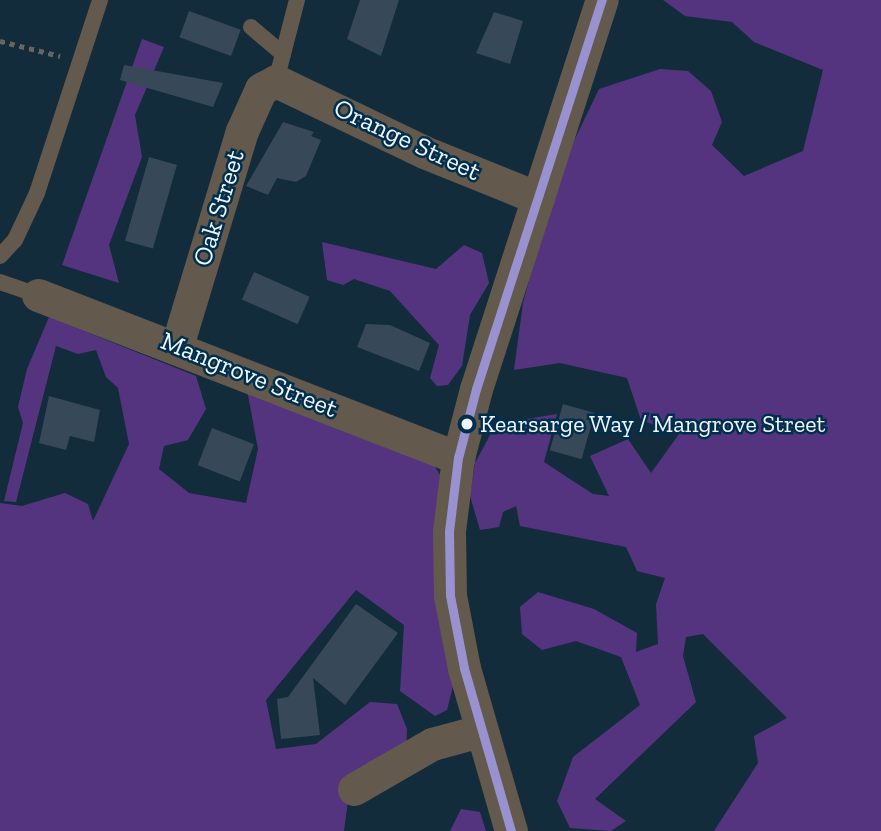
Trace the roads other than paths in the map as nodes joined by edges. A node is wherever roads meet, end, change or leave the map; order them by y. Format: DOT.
graph roads {
  1 [pos="100,0"];
  2 [pos="297,0"];
  3 [pos="603,0"];
  4 [pos="251,27"];
  5 [pos="280,67"];
  6 [pos="538,198"];
  7 [pos="0,256"];
  8 [pos="0,282"];
  9 [pos="38,296"];
  10 [pos="177,345"];
  11 [pos="458,458"];
  12 [pos="480,731"];
  13 [pos="354,789"];
  14 [pos="511,831"];
  1 -- 7 [label="lane"];
  2 -- 5 [label="lane"];
  3 -- 6 [label="street"];
  4 -- 5 [label="lane"];
  5 -- 6 [label="street, Orange Street"];
  5 -- 10 [label="street, Oak Street"];
  6 -- 11 [label="street"];
  8 -- 9 [label="lane"];
  9 -- 10 [label="street, Mangrove Street"];
  10 -- 11 [label="street, Mangrove Street"];
  11 -- 12 [label="street"];
  12 -- 13 [label="street"];
  12 -- 14 [label="street"];
}
